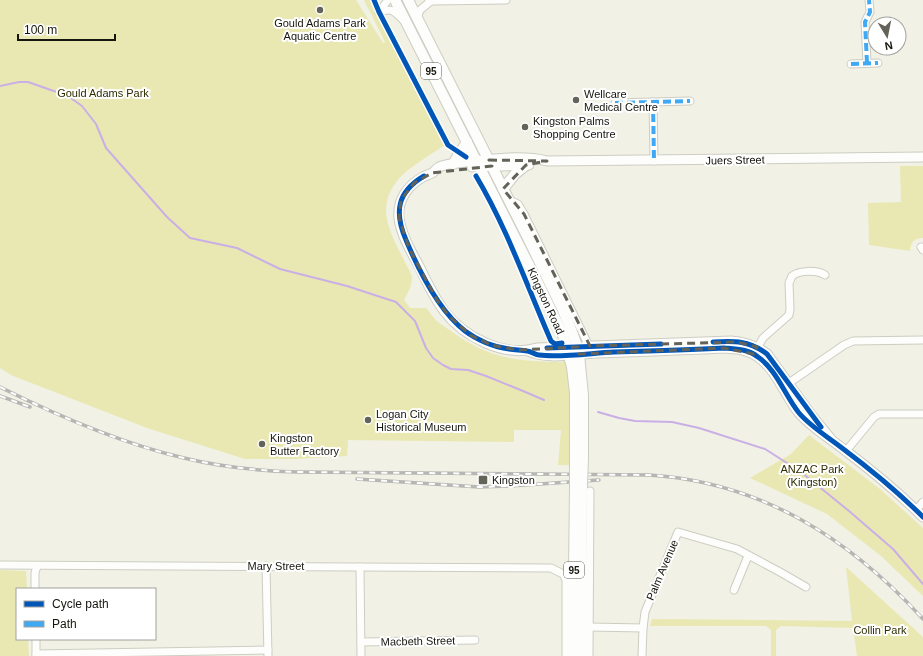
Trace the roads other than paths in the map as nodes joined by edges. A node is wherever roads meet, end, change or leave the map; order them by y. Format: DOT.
graph roads {
  1 [pos="388,0"];
  2 [pos="395,0"];
  3 [pos="408,0"];
  4 [pos="506,0"];
  5 [pos="870,0"];
  6 [pos="430,1"];
  7 [pos="417,19"];
  8 [pos="407,23"];
  9 [pos="867,63"];
  10 [pos="878,63"];
  11 [pos="851,64"];
  12 [pos="690,101"];
  13 [pos="653,102"];
  14 [pos="615,103"];
  15 [pos="467,142"];
  16 [pos="923,157"];
  17 [pos="654,160"];
  18 [pos="547,161"];
  19 [pos="490,163"];
  20 [pos="453,164"];
  21 [pos="478,164"];
  22 [pos="526,165"];
  23 [pos="432,173"];
  24 [pos="503,189"];
  25 [pos="509,200"];
  26 [pos="825,275"];
  27 [pos="568,334"];
  28 [pos="923,340"];
  29 [pos="589,346"];
  30 [pos="528,351"];
  31 [pos="756,351"];
  32 [pos="789,383"];
  33 [pos="798,404"];
  34 [pos="923,414"];
  35 [pos="846,451"];
  36 [pos="582,487"];
  37 [pos="923,502"];
  38 [pos="916,510"];
  39 [pos="923,517"];
  40 [pos="748,556"];
  41 [pos="0,565"];
  42 [pos="37,566"];
  43 [pos="266,566"];
  44 [pos="360,566"];
  45 [pos="806,587"];
  46 [pos="35,588"];
  47 [pos="734,590"];
  48 [pos="589,627"];
  49 [pos="643,628"];
  50 [pos="36,640"];
  51 [pos="475,640"];
  52 [pos="361,642"];
  53 [pos="268,653"];
  54 [pos="36,655"];
  55 [pos="361,656"];
  56 [pos="566,656"];
  57 [pos="573,656"];
  58 [pos="582,656"];
  59 [pos="589,656"];
  60 [pos="642,656"];
  1 -- 8 [label="street"];
  2 -- 8 [label="main road, Kingston Road / 95"];
  3 -- 7 [label="main road, Kingston Road / 95"];
  4 -- 6 [label="street"];
  5 -- 9 [label="street"];
  6 -- 7 [label="street"];
  7 -- 19 [label="main road, Kingston Road / 95"];
  8 -- 15 [label="main road, Kingston Road / 95"];
  9 -- 10 [label="street"];
  9 -- 11 [label="street"];
  12 -- 13 [label="street"];
  13 -- 14 [label="street"];
  13 -- 17 [label="street"];
  15 -- 20 [label="main road"];
  15 -- 21 [label="main road, Kingston Road / 95"];
  16 -- 17 [label="street, Juers Street"];
  17 -- 18 [label="street, Juers Street"];
  18 -- 19 [label="street, Juers Street"];
  18 -- 22 [label="street, Juers Street"];
  19 -- 21 [label="street"];
  19 -- 22 [label="street, Juers Street"];
  19 -- 24 [label="main road, Kingston Road / 95"];
  20 -- 21 [label="street"];
  20 -- 23 [label="street"];
  21 -- 23 [label="street"];
  21 -- 27 [label="main road, Kingston Road / 95"];
  22 -- 24 [label="main road"];
  23 -- 30 [label="street"];
  24 -- 25 [label="main road, Kingston Road / 95"];
  25 -- 27 [label="main road, Kingston Road / 95"];
  25 -- 29 [label="street, Kingston Road"];
  26 -- 31 [label="street"];
  27 -- 36 [label="main road, Kingston Road / 95, bridge"];
  28 -- 32 [label="street"];
  29 -- 30 [label="street"];
  29 -- 31 [label="street"];
  30 -- 31 [label="street"];
  31 -- 32 [label="street"];
  31 -- 33 [label="street"];
  32 -- 33 [label="street"];
  33 -- 35 [label="street"];
  34 -- 35 [label="street"];
  35 -- 38 [label="street"];
  36 -- 48 [label="street, Kingston Road"];
  36 -- 57 [label="main road, Kingston Road / 95"];
  36 -- 58 [label="main road, Kingston Road / 95"];
  37 -- 38 [label="street"];
  38 -- 39 [label="street"];
  40 -- 45 [label="street, Palm Avenue"];
  40 -- 47 [label="street"];
  40 -- 49 [label="street, Palm Avenue"];
  41 -- 42 [label="street, Mary Street"];
  42 -- 43 [label="street, Mary Street"];
  42 -- 46 [label="street"];
  43 -- 44 [label="street, Mary Street"];
  43 -- 53 [label="street"];
  44 -- 52 [label="street"];
  44 -- 56 [label="street, Mary Street"];
  48 -- 49 [label="street"];
  48 -- 59 [label="street, Kingston Road"];
  49 -- 60 [label="street"];
  50 -- 54 [label="street"];
  51 -- 52 [label="street, Macbeth Street"];
  52 -- 55 [label="street"];
  53 -- 54 [label="street"];
}
